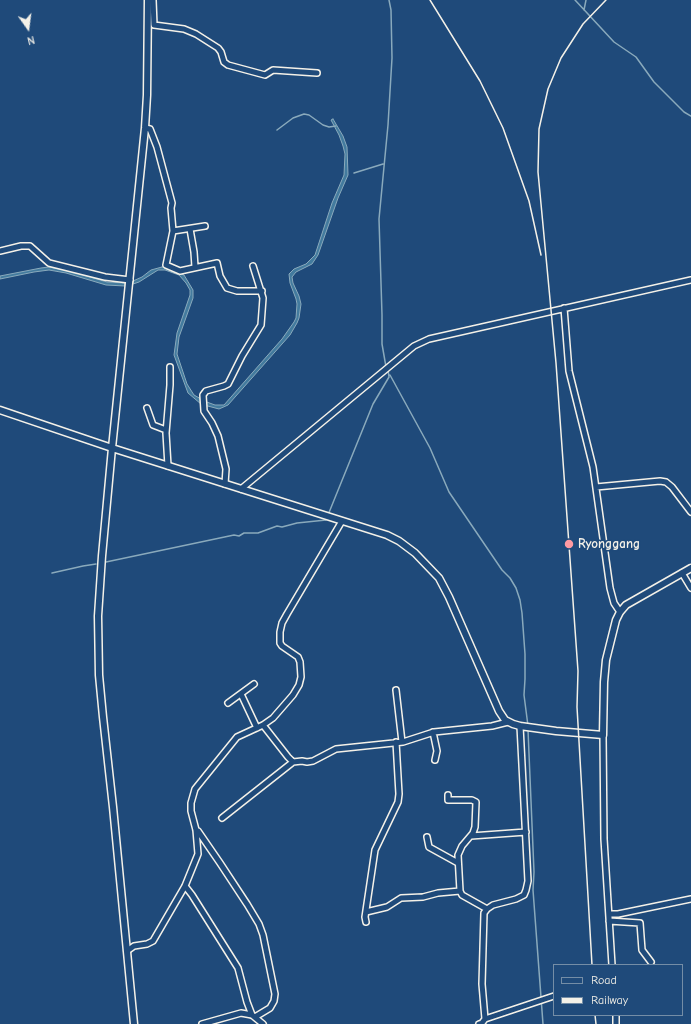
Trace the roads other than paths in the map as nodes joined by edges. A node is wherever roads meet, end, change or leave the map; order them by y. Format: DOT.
graph roads {
  1 [pos="148,0"];
  2 [pos="153,0"];
  3 [pos="317,73"];
  4 [pos="145,128"];
  5 [pos="205,226"];
  6 [pos="190,229"];
  7 [pos="173,230"];
  8 [pos="0,251"];
  9 [pos="253,266"];
  10 [pos="195,267"];
  11 [pos="691,280"];
  12 [pos="129,284"];
  13 [pos="262,291"];
  14 [pos="564,308"];
  15 [pos="170,367"];
  16 [pos="148,408"];
  17 [pos="0,410"];
  18 [pos="166,430"];
  19 [pos="112,448"];
  20 [pos="168,466"];
  21 [pos="225,484"];
  22 [pos="596,487"];
  23 [pos="241,489"];
  24 [pos="691,512"];
  25 [pos="342,521"];
  26 [pos="691,568"];
  27 [pos="682,573"];
  28 [pos="691,588"];
  29 [pos="620,612"];
  30 [pos="254,684"];
  31 [pos="396,690"];
  32 [pos="240,694"];
  33 [pos="228,703"];
  34 [pos="508,722"];
  35 [pos="263,725"];
  36 [pos="525,727"];
  37 [pos="257,728"];
  38 [pos="432,732"];
  39 [pos="603,735"];
  40 [pos="399,742"];
  41 [pos="436,760"];
  42 [pos="293,762"];
  43 [pos="448,795"];
  44 [pos="222,818"];
  45 [pos="196,830"];
  46 [pos="526,832"];
  47 [pos="471,836"];
  48 [pos="427,837"];
  49 [pos="458,863"];
  50 [pos="185,886"];
  51 [pos="460,891"];
  52 [pos="691,899"];
  53 [pos="487,909"];
  54 [pos="366,912"];
  55 [pos="609,914"];
  56 [pos="609,921"];
  57 [pos="366,922"];
  58 [pos="127,951"];
  59 [pos="652,962"];
  60 [pos="612,964"];
  61 [pos="553,996"];
  62 [pos="253,1016"];
  63 [pos="485,1019"];
  64 [pos="134,1024"];
  65 [pos="202,1024"];
  66 [pos="263,1024"];
  67 [pos="479,1024"];
  1 -- 4 [label="main road"];
  2 -- 3 [label="street"];
  4 -- 7 [label="street"];
  4 -- 12 [label="main road"];
  5 -- 6 [label="street"];
  6 -- 7 [label="street"];
  6 -- 10 [label="street"];
  7 -- 10 [label="street"];
  8 -- 12 [label="street"];
  9 -- 13 [label="street"];
  10 -- 13 [label="street"];
  11 -- 14 [label="street"];
  12 -- 19 [label="main road"];
  13 -- 21 [label="street"];
  14 -- 22 [label="street"];
  14 -- 23 [label="street"];
  15 -- 18 [label="street"];
  16 -- 18 [label="street"];
  17 -- 19 [label="main road"];
  18 -- 20 [label="street"];
  19 -- 20 [label="main road"];
  19 -- 58 [label="main road"];
  20 -- 21 [label="main road"];
  21 -- 23 [label="main road"];
  22 -- 24 [label="street"];
  22 -- 29 [label="street"];
  23 -- 25 [label="main road"];
  25 -- 34 [label="main road"];
  25 -- 35 [label="street"];
  26 -- 27 [label="main road"];
  27 -- 28 [label="street"];
  27 -- 29 [label="main road"];
  29 -- 39 [label="main road"];
  30 -- 32 [label="street"];
  31 -- 40 [label="street"];
  32 -- 33 [label="street"];
  32 -- 37 [label="street"];
  34 -- 36 [label="main road"];
  34 -- 38 [label="street"];
  35 -- 37 [label="street"];
  35 -- 42 [label="street"];
  36 -- 39 [label="main road"];
  36 -- 46 [label="street"];
  37 -- 45 [label="street"];
  38 -- 40 [label="street"];
  38 -- 41 [label="street"];
  39 -- 55 [label="street"];
  40 -- 42 [label="street"];
  40 -- 54 [label="street"];
  42 -- 44 [label="street"];
  43 -- 47 [label="street"];
  45 -- 50 [label="street"];
  45 -- 62 [label="street"];
  46 -- 47 [label="street"];
  46 -- 53 [label="street"];
  47 -- 49 [label="street"];
  48 -- 49 [label="street"];
  49 -- 51 [label="street"];
  50 -- 58 [label="street"];
  50 -- 62 [label="street"];
  51 -- 53 [label="street"];
  51 -- 54 [label="street"];
  52 -- 55 [label="street"];
  53 -- 63 [label="street"];
  54 -- 57 [label="street"];
  55 -- 56 [label="street"];
  56 -- 59 [label="street"];
  56 -- 60 [label="street"];
  58 -- 64 [label="main road"];
  61 -- 63 [label="street"];
  62 -- 65 [label="street"];
  62 -- 66 [label="street"];
  63 -- 67 [label="street"];
}
